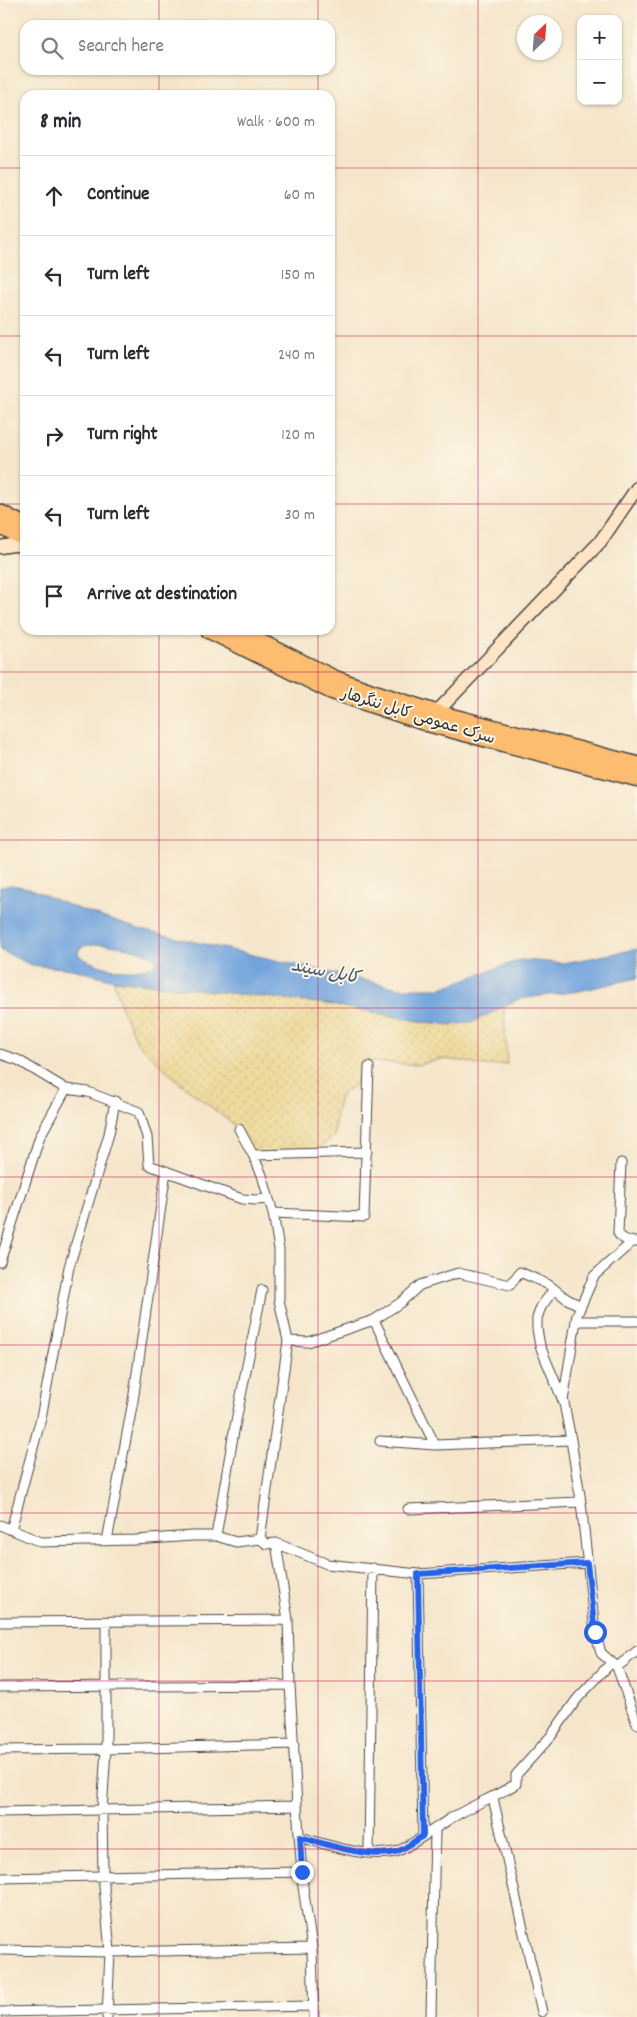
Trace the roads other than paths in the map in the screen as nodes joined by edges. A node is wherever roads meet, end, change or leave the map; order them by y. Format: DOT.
graph roads {
  1 [pos="637,488"];
  2 [pos="0,513"];
  3 [pos="20,523"];
  4 [pos="0,526"];
  5 [pos="20,536"];
  6 [pos="20,545"];
  7 [pos="0,547"];
  8 [pos="219,635"];
  9 [pos="245,635"];
  10 [pos="431,718"];
  11 [pos="637,765"];
  12 [pos="637,778"];
  13 [pos="0,1054"];
  14 [pos="368,1067"];
  15 [pos="66,1088"];
  16 [pos="115,1101"];
  17 [pos="239,1130"];
  18 [pos="367,1152"];
  19 [pos="253,1154"];
  20 [pos="621,1163"];
  21 [pos="166,1171"];
  22 [pos="269,1199"];
  23 [pos="273,1212"];
  24 [pos="634,1242"];
  25 [pos="0,1262"];
  26 [pos="554,1289"];
  27 [pos="262,1290"];
  28 [pos="581,1306"];
  29 [pos="374,1320"];
  30 [pos="576,1321"];
  31 [pos="637,1321"];
  32 [pos="288,1341"];
  33 [pos="564,1403"];
  34 [pos="571,1440"];
  35 [pos="380,1441"];
  36 [pos="435,1446"];
  37 [pos="582,1502"];
  38 [pos="408,1509"];
  39 [pos="0,1526"];
  40 [pos="11,1530"];
  41 [pos="216,1536"];
  42 [pos="260,1539"];
  43 [pos="107,1541"];
  44 [pos="276,1543"];
  45 [pos="587,1563"];
  46 [pos="373,1568"];
  47 [pos="418,1574"];
  48 [pos="288,1620"];
  49 [pos="0,1622"];
  50 [pos="106,1622"];
  51 [pos="637,1651"];
  52 [pos="614,1665"];
  53 [pos="290,1685"];
  54 [pos="0,1687"];
  55 [pos="106,1687"];
  56 [pos="637,1724"];
  57 [pos="294,1744"];
  58 [pos="106,1749"];
  59 [pos="0,1750"];
  60 [pos="493,1798"];
  61 [pos="297,1806"];
  62 [pos="102,1811"];
  63 [pos="0,1812"];
  64 [pos="434,1831"];
  65 [pos="423,1836"];
  66 [pos="300,1837"];
  67 [pos="369,1853"];
  68 [pos="302,1872"];
  69 [pos="103,1875"];
  70 [pos="0,1878"];
  71 [pos="312,1948"];
  72 [pos="0,1950"];
  73 [pos="110,1952"];
  74 [pos="312,2006"];
  75 [pos="0,2012"];
  76 [pos="542,2012"];
  77 [pos="107,2014"];
  78 [pos="314,2017"];
  79 [pos="431,2017"];
  1 -- 10 [label="street"];
  2 -- 3 [label="highway"];
  4 -- 5 [label="highway"];
  6 -- 7 [label="street"];
  8 -- 10 [label="highway, سرک عمومی کابل ننگرهار"];
  9 -- 10 [label="highway"];
  10 -- 11 [label="highway, سرک عمومی کابل ننگرهار"];
  10 -- 12 [label="highway, سرک عمومی کابل ننگرهار"];
  13 -- 15 [label="street"];
  14 -- 18 [label="street"];
  15 -- 16 [label="street"];
  15 -- 25 [label="street"];
  16 -- 21 [label="street"];
  16 -- 40 [label="street"];
  17 -- 19 [label="street"];
  18 -- 19 [label="street"];
  18 -- 23 [label="street"];
  19 -- 22 [label="street"];
  20 -- 24 [label="street"];
  21 -- 22 [label="street"];
  21 -- 43 [label="street"];
  22 -- 23 [label="street"];
  23 -- 32 [label="street"];
  24 -- 28 [label="street"];
  26 -- 28 [label="street"];
  26 -- 29 [label="street"];
  26 -- 33 [label="street"];
  27 -- 41 [label="street"];
  28 -- 30 [label="street"];
  29 -- 32 [label="street"];
  29 -- 36 [label="street"];
  30 -- 31 [label="street"];
  30 -- 33 [label="street"];
  32 -- 42 [label="street"];
  33 -- 34 [label="street"];
  34 -- 36 [label="street"];
  34 -- 37 [label="street"];
  35 -- 36 [label="street"];
  37 -- 38 [label="street"];
  37 -- 45 [label="street"];
  39 -- 40 [label="street"];
  40 -- 43 [label="street"];
  41 -- 42 [label="street"];
  41 -- 43 [label="street"];
  42 -- 44 [label="street"];
  44 -- 46 [label="street"];
  44 -- 48 [label="street"];
  45 -- 47 [label="street"];
  45 -- 52 [label="street"];
  46 -- 47 [label="street"];
  46 -- 67 [label="street"];
  47 -- 65 [label="street"];
  48 -- 50 [label="street"];
  48 -- 53 [label="street"];
  49 -- 50 [label="street"];
  50 -- 55 [label="street"];
  51 -- 52 [label="street"];
  52 -- 56 [label="street"];
  52 -- 60 [label="street"];
  53 -- 55 [label="street"];
  53 -- 57 [label="street"];
  54 -- 55 [label="street"];
  55 -- 58 [label="street"];
  57 -- 58 [label="street"];
  57 -- 61 [label="street"];
  58 -- 59 [label="street"];
  58 -- 62 [label="street"];
  60 -- 64 [label="street"];
  60 -- 76 [label="street"];
  61 -- 62 [label="street"];
  61 -- 66 [label="street"];
  62 -- 63 [label="street"];
  62 -- 69 [label="street"];
  64 -- 65 [label="street"];
  64 -- 79 [label="street"];
  65 -- 67 [label="street"];
  66 -- 67 [label="street"];
  66 -- 68 [label="street"];
  68 -- 69 [label="street"];
  68 -- 71 [label="street"];
  69 -- 70 [label="street"];
  69 -- 73 [label="street"];
  71 -- 73 [label="street"];
  71 -- 74 [label="street"];
  72 -- 73 [label="street"];
  73 -- 77 [label="street"];
  74 -- 77 [label="street"];
  74 -- 78 [label="street"];
  75 -- 77 [label="street"];
}
